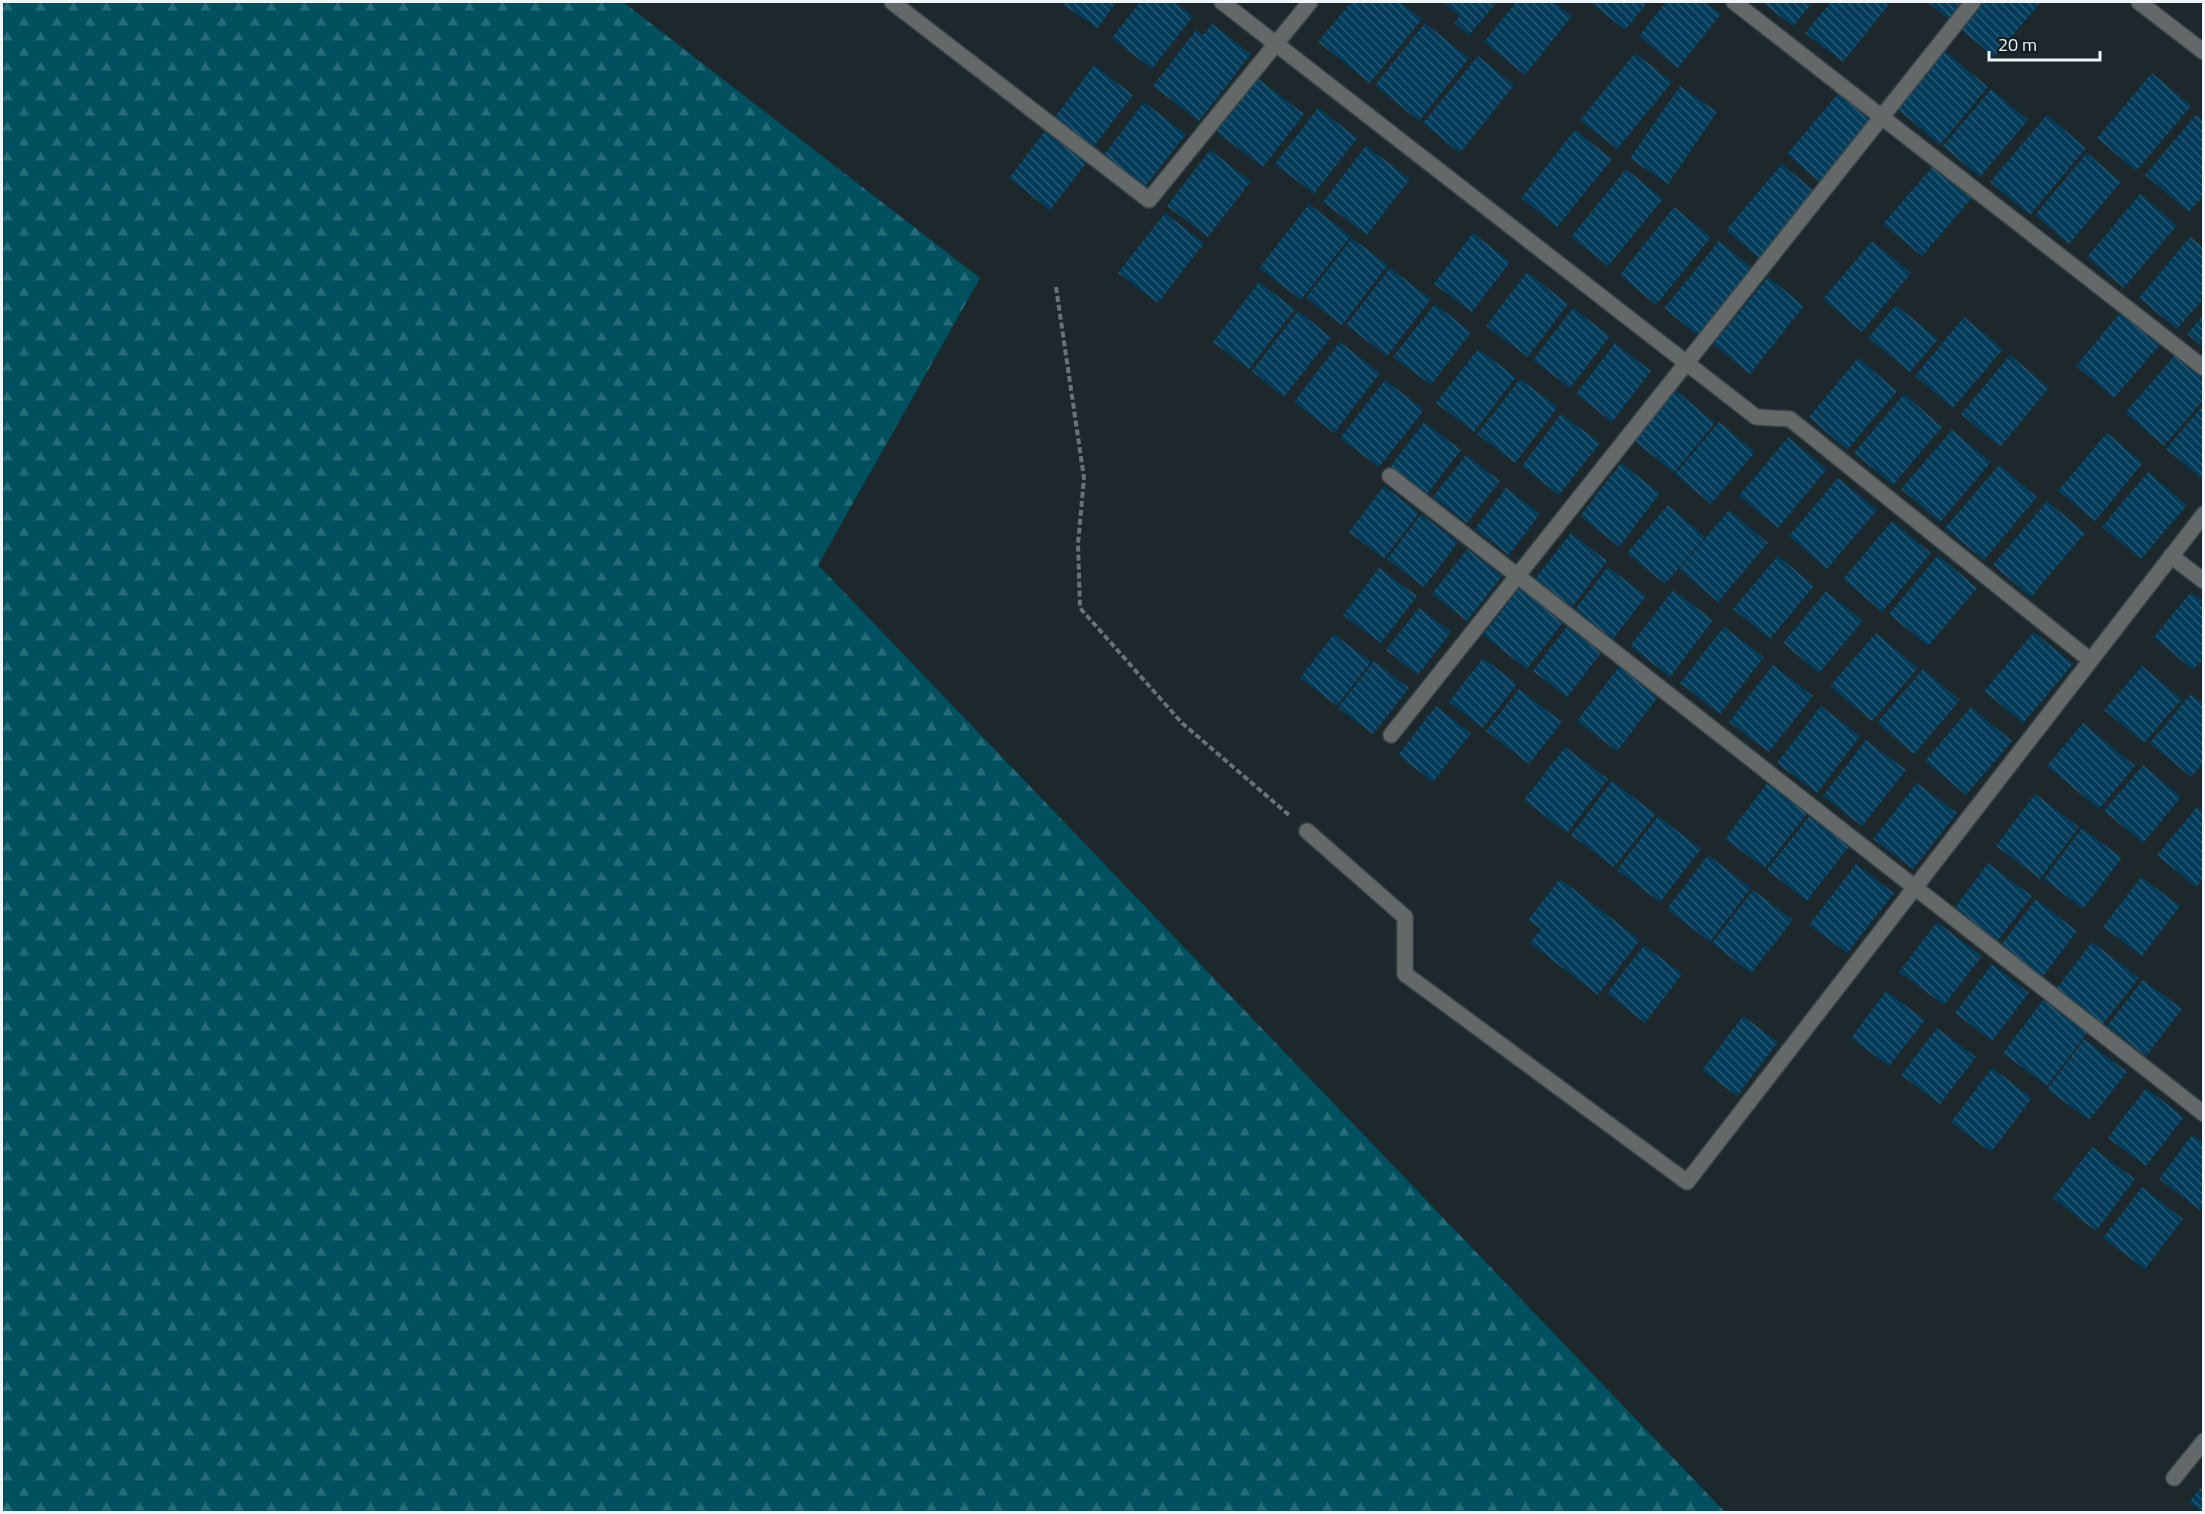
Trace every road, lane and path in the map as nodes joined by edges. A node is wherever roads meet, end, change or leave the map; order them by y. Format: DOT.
graph roads {
  1 [pos="892,2"];
  2 [pos="1222,2"];
  3 [pos="1310,2"];
  4 [pos="1734,2"];
  5 [pos="1973,2"];
  6 [pos="2139,2"];
  7 [pos="1276,44"];
  8 [pos="2204,52"];
  9 [pos="1881,116"];
  10 [pos="1056,287"];
  11 [pos="1686,363"];
  12 [pos="2204,368"];
  13 [pos="1390,476"];
  14 [pos="2204,514"];
  15 [pos="2172,556"];
  16 [pos="1517,576"];
  17 [pos="2204,581"];
  18 [pos="2090,660"];
  19 [pos="1391,735"];
  20 [pos="1307,831"];
  21 [pos="1915,887"];
  22 [pos="2204,1114"];
  23 [pos="2204,1441"];
  24 [pos="2174,1478"];
  1 -- 7 [label="street"];
  2 -- 7 [label="street"];
  3 -- 7 [label="street"];
  4 -- 9 [label="street"];
  5 -- 9 [label="street"];
  6 -- 8 [label="street"];
  7 -- 11 [label="street"];
  9 -- 11 [label="street"];
  9 -- 12 [label="street"];
  10 -- 20 [label="path"];
  11 -- 16 [label="street"];
  11 -- 18 [label="street"];
  13 -- 16 [label="street"];
  14 -- 15 [label="street"];
  15 -- 17 [label="street"];
  15 -- 18 [label="street"];
  16 -- 19 [label="street"];
  16 -- 21 [label="street"];
  18 -- 21 [label="street"];
  20 -- 21 [label="street"];
  21 -- 22 [label="street"];
  23 -- 24 [label="street"];
}
